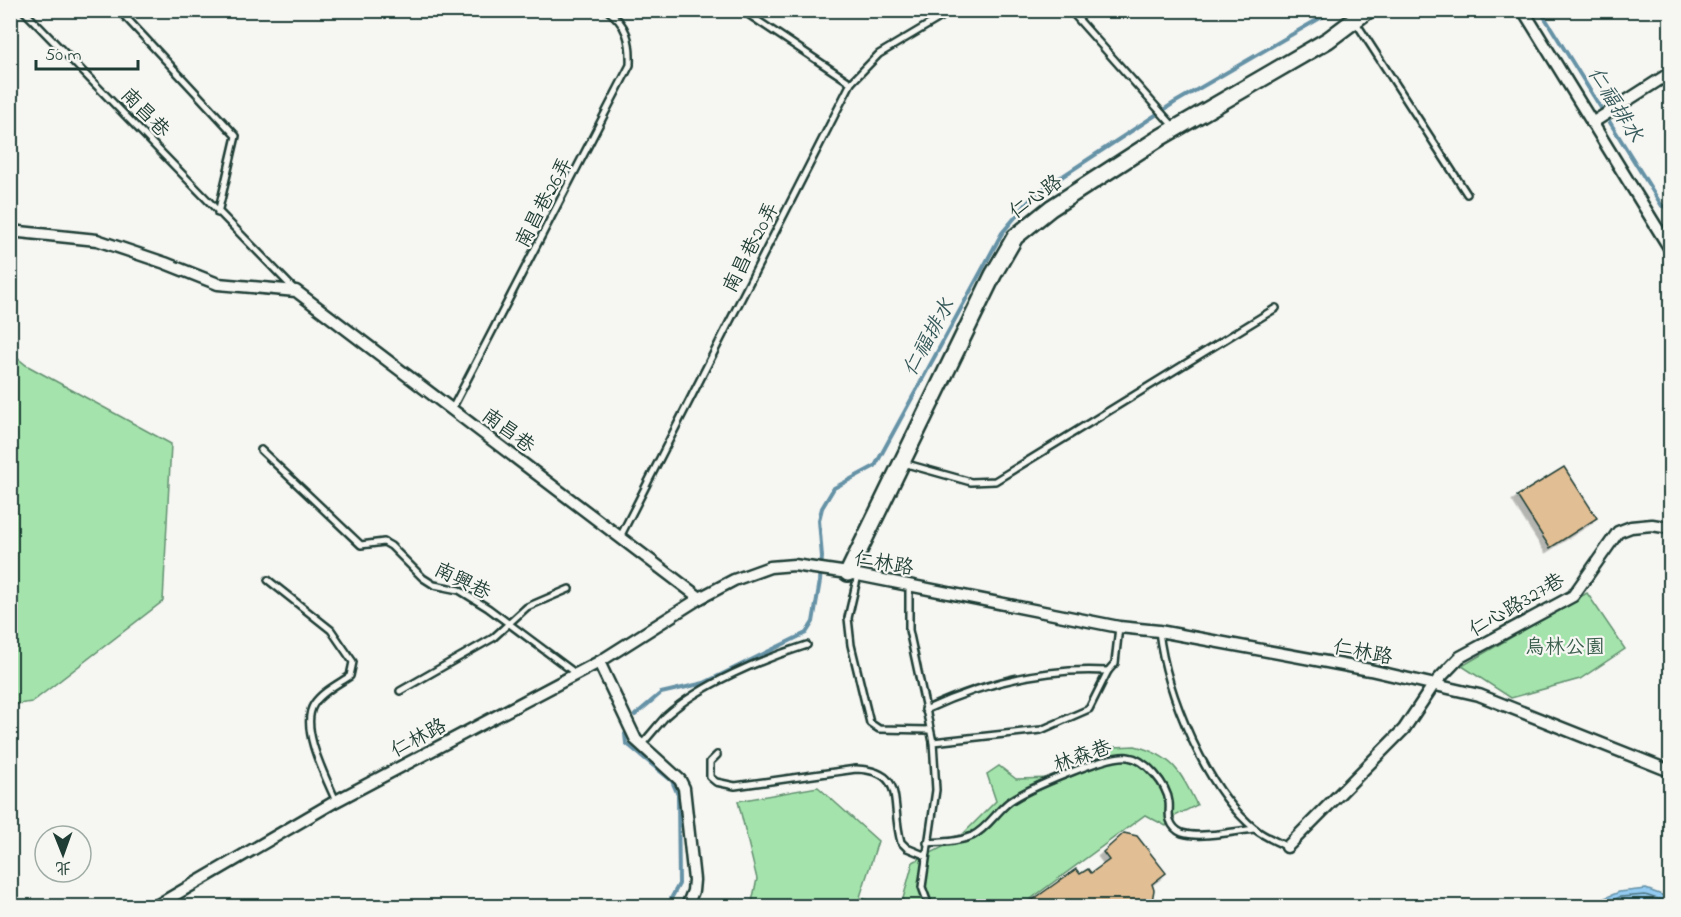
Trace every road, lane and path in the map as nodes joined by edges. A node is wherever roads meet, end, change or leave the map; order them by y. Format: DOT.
graph roads {
  1 [pos="23,10"];
  2 [pos="119,10"];
  3 [pos="607,10"];
  4 [pos="742,10"];
  5 [pos="953,10"];
  6 [pos="1070,10"];
  7 [pos="1368,10"];
  8 [pos="1523,10"];
  9 [pos="1354,20"];
  10 [pos="1671,73"];
  11 [pos="851,83"];
  12 [pos="1601,117"];
  13 [pos="1175,128"];
  14 [pos="1467,194"];
  15 [pos="218,213"];
  16 [pos="10,231"];
  17 [pos="1671,249"];
  18 [pos="296,291"];
  19 [pos="1276,308"];
  20 [pos="452,409"];
  21 [pos="261,450"];
  22 [pos="902,463"];
  23 [pos="1671,528"];
  24 [pos="620,537"];
  25 [pos="853,574"];
  26 [pos="268,580"];
  27 [pos="909,585"];
  28 [pos="569,590"];
  29 [pos="700,598"];
  30 [pos="508,623"];
  31 [pos="1119,627"];
  32 [pos="1160,631"];
  33 [pos="807,645"];
  34 [pos="598,662"];
  35 [pos="1108,670"];
  36 [pos="575,673"];
  37 [pos="1434,684"];
  38 [pos="400,691"];
  39 [pos="925,710"];
  40 [pos="929,730"];
  41 [pos="933,742"];
  42 [pos="641,745"];
  43 [pos="717,755"];
  44 [pos="1671,771"];
  45 [pos="336,801"];
  46 [pos="1255,830"];
  47 [pos="927,843"];
  48 [pos="1287,847"];
  49 [pos="924,855"];
  50 [pos="156,906"];
  51 [pos="687,906"];
  52 [pos="929,906"];
  1 -- 15 [label="lane, 南昌巷"];
  2 -- 15 [label="lane"];
  3 -- 20 [label="lane, 南昌巷26弄"];
  4 -- 11 [label="lane"];
  5 -- 11 [label="lane, 南昌巷20弄"];
  6 -- 13 [label="lane"];
  7 -- 9 [label="street, 仁心路"];
  8 -- 12 [label="street"];
  9 -- 13 [label="street, 仁心路"];
  9 -- 14 [label="lane"];
  10 -- 12 [label="street"];
  11 -- 24 [label="lane, 南昌巷20弄"];
  12 -- 17 [label="street"];
  13 -- 22 [label="street, 仁心路"];
  15 -- 18 [label="lane, 南昌巷"];
  16 -- 18 [label="street"];
  18 -- 20 [label="street, 南昌巷"];
  19 -- 22 [label="lane"];
  20 -- 24 [label="street, 南昌巷"];
  21 -- 30 [label="lane, 南興巷"];
  22 -- 25 [label="street, 仁心路"];
  23 -- 37 [label="street, 仁心路327巷"];
  24 -- 29 [label="street, 南昌巷"];
  25 -- 27 [label="street, 仁林路"];
  25 -- 29 [label="street, 仁林路"];
  25 -- 40 [label="lane"];
  26 -- 45 [label="lane"];
  27 -- 31 [label="street, 仁林路"];
  27 -- 39 [label="lane"];
  28 -- 30 [label="lane"];
  29 -- 34 [label="street, 仁林路"];
  30 -- 36 [label="lane, 南興巷"];
  30 -- 38 [label="lane"];
  31 -- 32 [label="street, 仁林路"];
  31 -- 35 [label="lane, 林森巷"];
  32 -- 37 [label="street, 仁林路"];
  32 -- 46 [label="lane"];
  33 -- 42 [label="lane"];
  34 -- 36 [label="street, 仁林路"];
  34 -- 42 [label="street"];
  35 -- 39 [label="lane"];
  35 -- 41 [label="lane, 林森巷"];
  36 -- 45 [label="street, 仁林路"];
  37 -- 44 [label="street, 仁林路"];
  37 -- 48 [label="street"];
  39 -- 40 [label="lane"];
  40 -- 41 [label="lane"];
  41 -- 47 [label="lane"];
  42 -- 51 [label="street"];
  43 -- 49 [label="lane"];
  45 -- 50 [label="street, 仁林路"];
  46 -- 47 [label="lane, 林森巷"];
  46 -- 48 [label="lane"];
  47 -- 49 [label="lane"];
  49 -- 52 [label="lane"];
}
